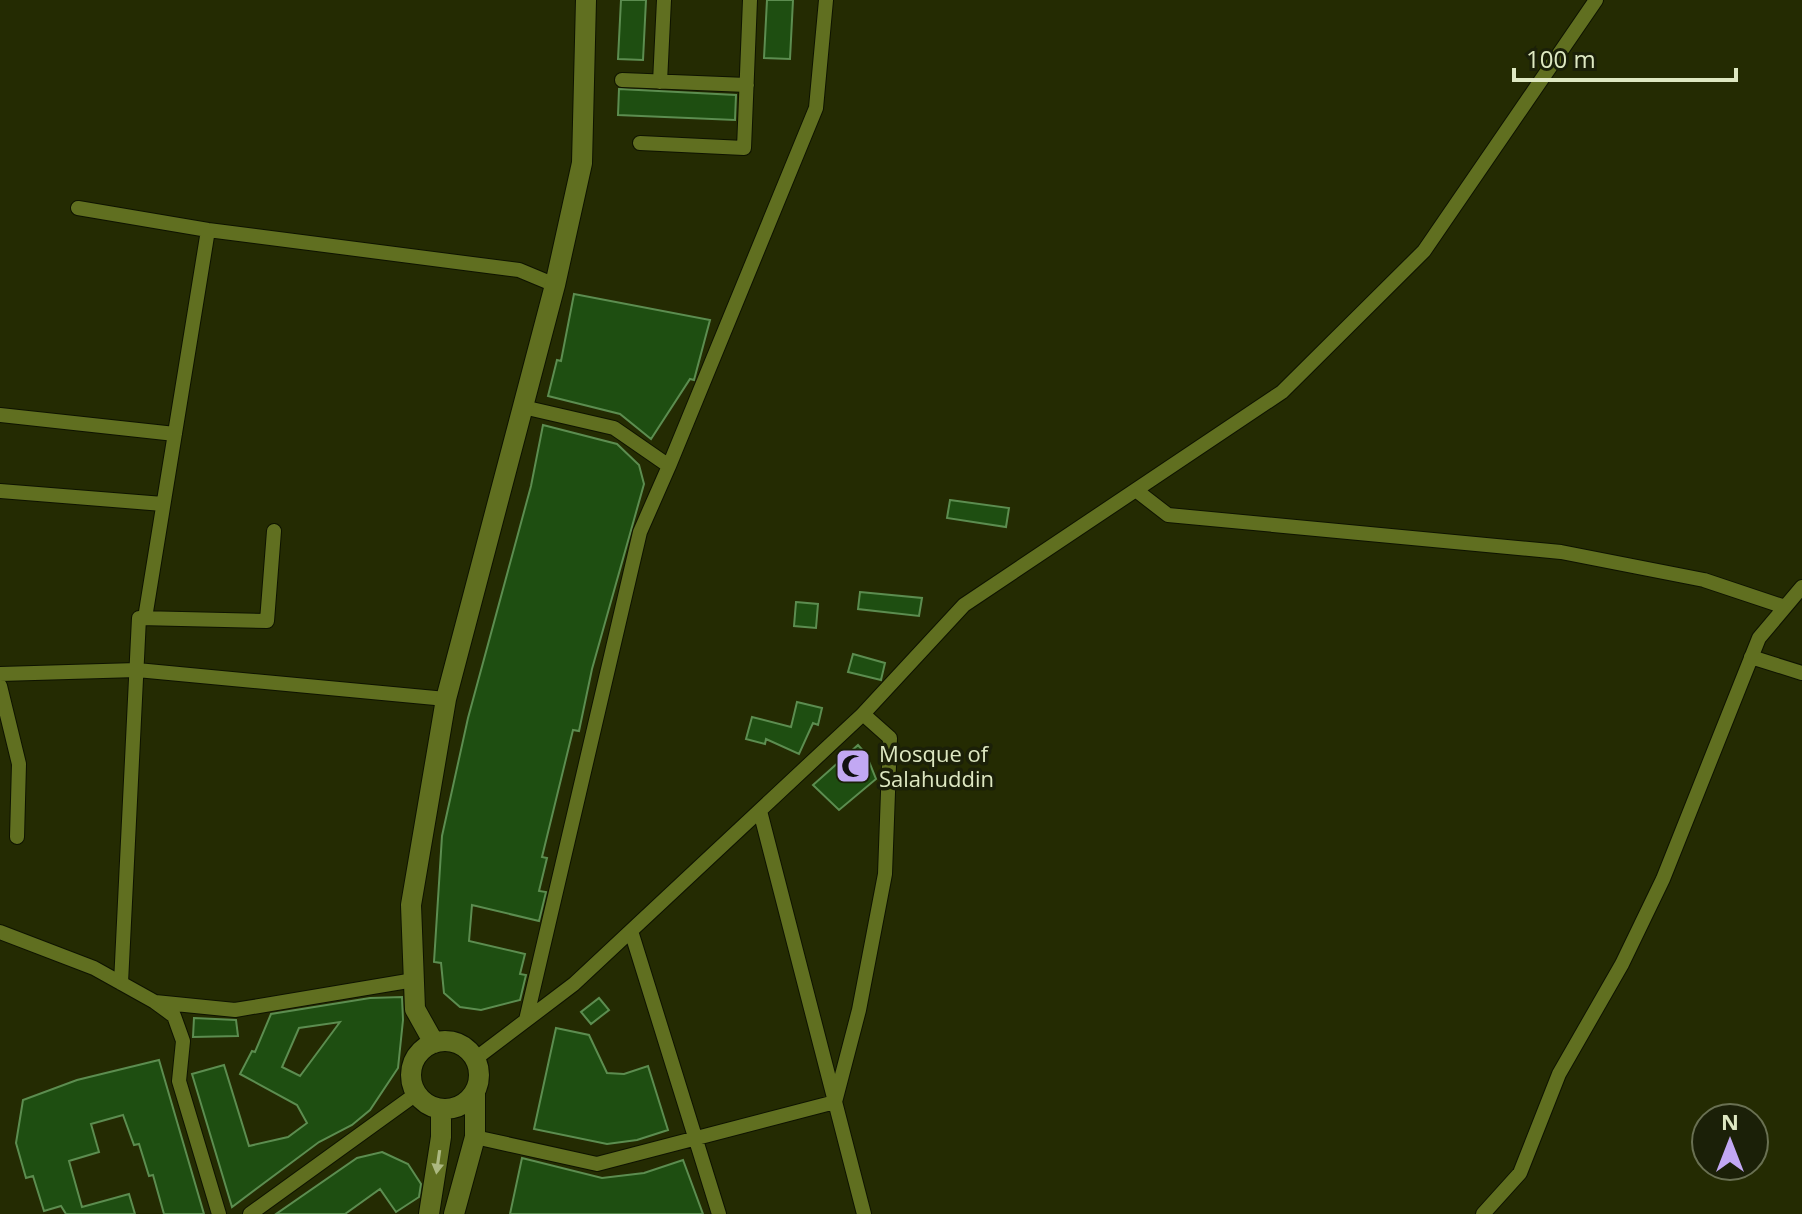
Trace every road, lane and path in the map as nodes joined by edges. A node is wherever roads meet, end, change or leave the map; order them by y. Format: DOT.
graph roads {
  1 [pos="586,0"];
  2 [pos="664,0"];
  3 [pos="750,0"];
  4 [pos="826,0"];
  5 [pos="1596,0"];
  6 [pos="622,80"];
  7 [pos="660,82"];
  8 [pos="747,85"];
  9 [pos="640,143"];
  10 [pos="78,208"];
  11 [pos="208,230"];
  12 [pos="555,285"];
  13 [pos="523,407"];
  14 [pos="0,415"];
  15 [pos="175,434"];
  16 [pos="669,466"];
  17 [pos="0,491"];
  18 [pos="1137,491"];
  19 [pos="163,504"];
  20 [pos="274,531"];
  21 [pos="1802,587"];
  22 [pos="1785,607"];
  23 [pos="145,618"];
  24 [pos="1751,657"];
  25 [pos="137,670"];
  26 [pos="1802,673"];
  27 [pos="0,674"];
  28 [pos="0,686"];
  29 [pos="446,699"];
  30 [pos="863,714"];
  31 [pos="760,811"];
  32 [pos="17,837"];
  33 [pos="631,931"];
  34 [pos="0,932"];
  35 [pos="414,980"];
  36 [pos="121,983"];
  37 [pos="155,1002"];
  38 [pos="526,1020"];
  39 [pos="434,1043"];
  40 [pos="475,1059"];
  41 [pos="475,1091"];
  42 [pos="416,1094"];
  43 [pos="835,1102"];
  44 [pos="441,1109"];
  45 [pos="475,1137"];
  46 [pos="695,1138"];
  47 [pos="219,1214"];
  48 [pos="250,1214"];
  49 [pos="429,1214"];
  50 [pos="454,1214"];
  51 [pos="719,1214"];
  52 [pos="864,1214"];
  53 [pos="1483,1214"];
  1 -- 12 [label="street"];
  2 -- 7 [label="street"];
  3 -- 8 [label="street"];
  4 -- 16 [label="street"];
  5 -- 18 [label="street"];
  6 -- 7 [label="street"];
  7 -- 8 [label="street"];
  8 -- 9 [label="street"];
  10 -- 11 [label="street"];
  11 -- 12 [label="street"];
  11 -- 15 [label="street"];
  12 -- 13 [label="street"];
  13 -- 16 [label="street"];
  13 -- 29 [label="street"];
  14 -- 15 [label="street"];
  15 -- 19 [label="street"];
  16 -- 38 [label="street"];
  17 -- 19 [label="street"];
  18 -- 22 [label="street"];
  18 -- 30 [label="street"];
  19 -- 23 [label="street"];
  20 -- 23 [label="street"];
  21 -- 22 [label="street"];
  22 -- 24 [label="street"];
  23 -- 25 [label="street"];
  24 -- 26 [label="street"];
  24 -- 53 [label="street"];
  25 -- 27 [label="street"];
  25 -- 29 [label="street"];
  25 -- 36 [label="street"];
  28 -- 32 [label="street"];
  29 -- 35 [label="street"];
  30 -- 31 [label="street"];
  30 -- 43 [label="street"];
  31 -- 33 [label="street"];
  31 -- 43 [label="street"];
  33 -- 38 [label="street"];
  33 -- 46 [label="street"];
  34 -- 36 [label="street"];
  35 -- 37 [label="street"];
  35 -- 39 [label="street"];
  36 -- 37 [label="street"];
  37 -- 47 [label="street"];
  38 -- 40 [label="street"];
  39 -- 40 [label="street"];
  39 -- 42 [label="street"];
  40 -- 41 [label="street"];
  41 -- 44 [label="street"];
  41 -- 45 [label="street"];
  42 -- 44 [label="street"];
  42 -- 48 [label="street"];
  43 -- 46 [label="street"];
  43 -- 52 [label="street"];
  44 -- 49 [label="street, one-way"];
  45 -- 46 [label="street"];
  45 -- 50 [label="street"];
  46 -- 51 [label="street"];
}
